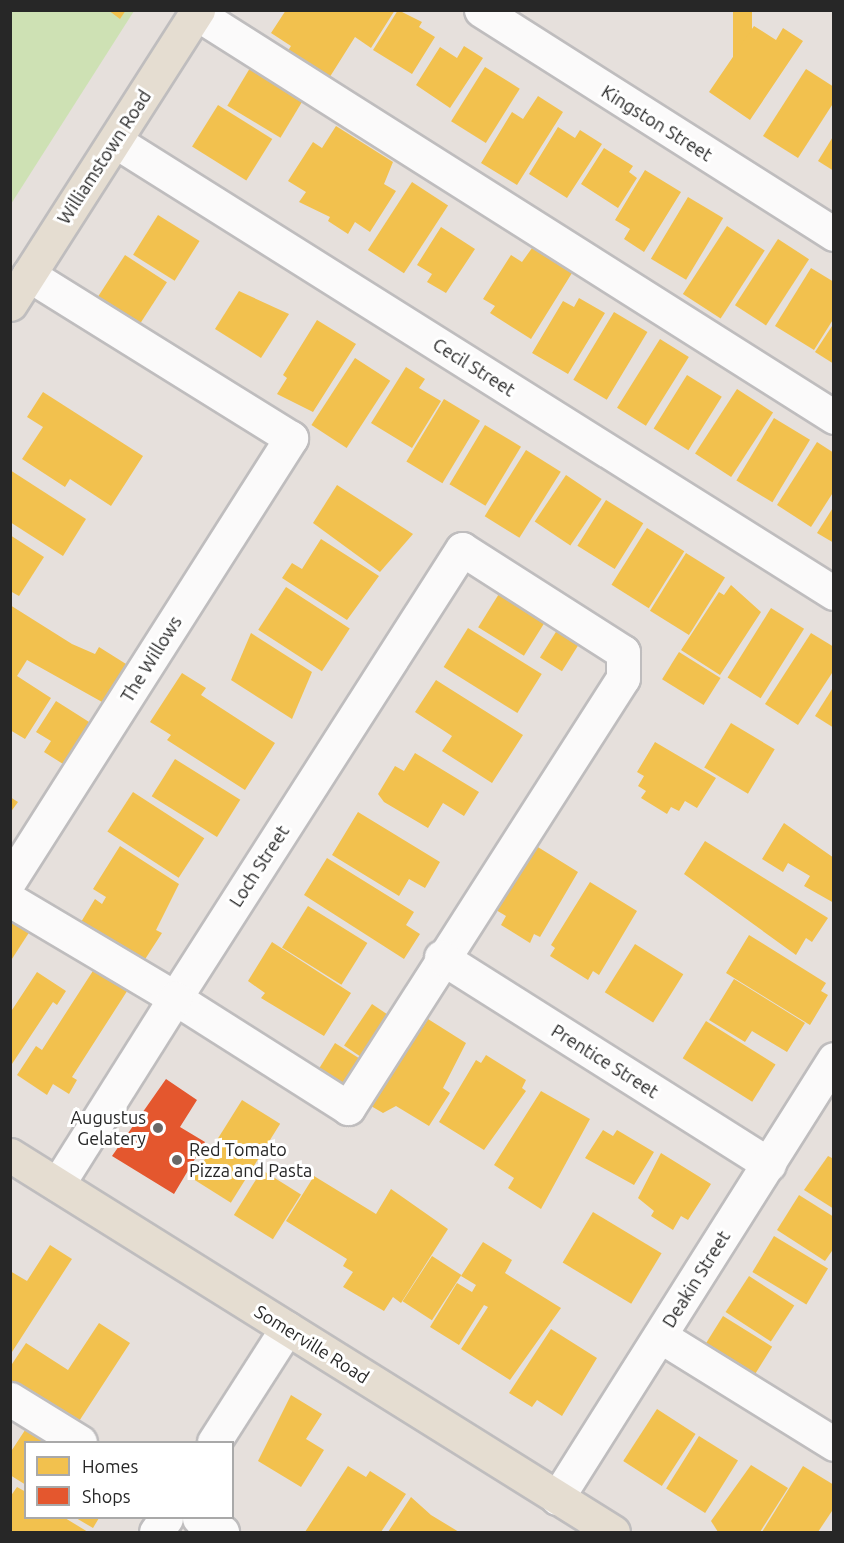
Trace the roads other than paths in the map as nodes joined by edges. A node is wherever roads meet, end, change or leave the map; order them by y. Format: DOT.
graph roads {
  1 [pos="481,10"];
  2 [pos="197,12"];
  3 [pos="115,141"];
  4 [pos="834,234"];
  5 [pos="29,275"];
  6 [pos="10,304"];
  7 [pos="834,417"];
  8 [pos="834,593"];
  9 [pos="10,880"];
  10 [pos="10,900"];
  11 [pos="441,957"];
  12 [pos="175,998"];
  13 [pos="834,1059"];
  14 [pos="10,1155"];
  15 [pos="769,1164"];
  16 [pos="58,1184"];
  17 [pos="287,1328"];
  18 [pos="660,1336"];
  19 [pos="11,1400"];
  20 [pos="77,1441"];
  21 [pos="214,1441"];
  22 [pos="834,1444"];
  23 [pos="557,1498"];
  24 [pos="165,1519"];
  25 [pos="201,1519"];
  26 [pos="156,1533"];
  27 [pos="222,1533"];
  28 [pos="613,1533"];
  1 -- 4 [label="street, Kingston Street"];
  2 -- 3 [label="main road, Williamstown Road"];
  2 -- 7 [label="street"];
  3 -- 5 [label="main road, Williamstown Road"];
  3 -- 8 [label="street, Cecil Street"];
  5 -- 6 [label="main road, Williamstown Road"];
  5 -- 9 [label="street, The Willows"];
  10 -- 12 [label="street"];
  11 -- 12 [label="street"];
  11 -- 12 [label="street, Loch Street"];
  11 -- 15 [label="street, Prentice Street"];
  12 -- 16 [label="street, Loch Street"];
  13 -- 15 [label="street, Deakin Street"];
  14 -- 16 [label="main road, Somerville Road"];
  15 -- 18 [label="street, Deakin Street"];
  16 -- 17 [label="main road, Somerville Road"];
  17 -- 21 [label="street"];
  17 -- 23 [label="main road, Somerville Road"];
  18 -- 22 [label="street"];
  18 -- 23 [label="street, Deakin Street"];
  19 -- 20 [label="street"];
  23 -- 28 [label="main road, Somerville Road"];
  24 -- 26 [label="street"];
  25 -- 27 [label="street"];
}
